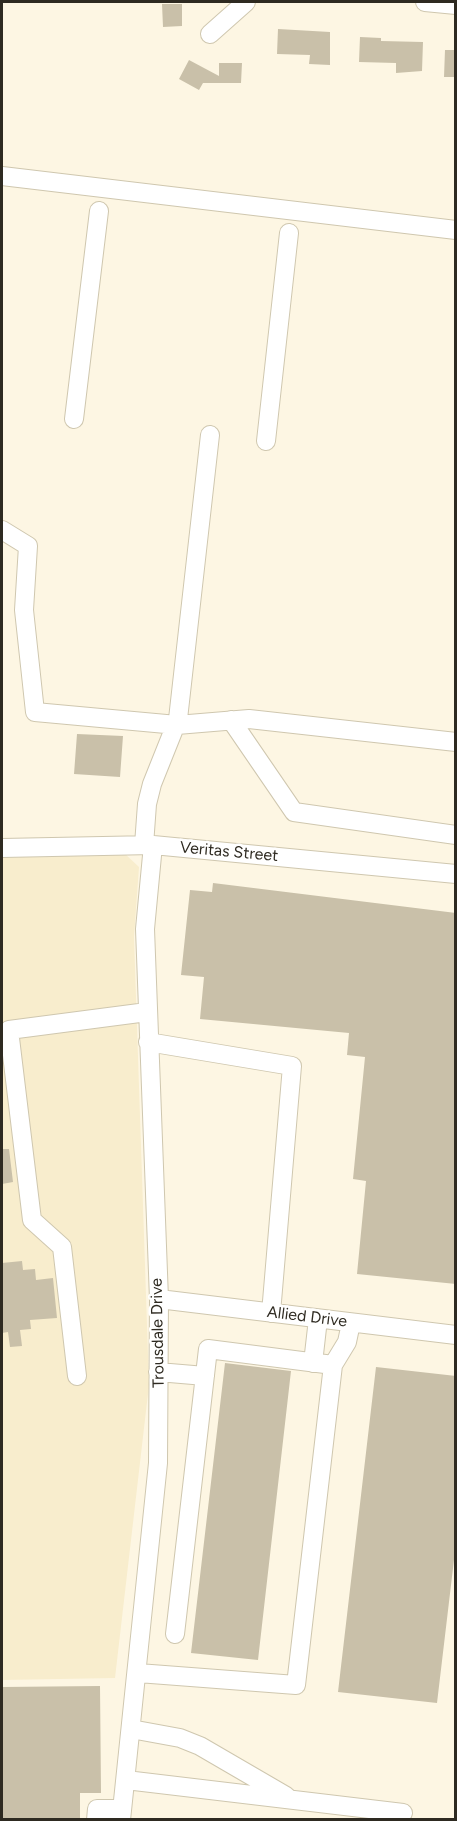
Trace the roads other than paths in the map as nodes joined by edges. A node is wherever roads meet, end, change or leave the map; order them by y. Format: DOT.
graph roads {
  1 [pos="246,2"];
  2 [pos="426,2"];
  3 [pos="456,5"];
  4 [pos="210,34"];
  5 [pos="2,176"];
  6 [pos="99,211"];
  7 [pos="456,230"];
  8 [pos="289,233"];
  9 [pos="74,419"];
  10 [pos="210,435"];
  11 [pos="266,441"];
  12 [pos="2,530"];
  13 [pos="231,720"];
  14 [pos="177,725"];
  15 [pos="456,742"];
  16 [pos="456,835"];
  17 [pos="149,845"];
  18 [pos="2,848"];
  19 [pos="456,874"];
  20 [pos="147,1012"];
  21 [pos="148,1042"];
  22 [pos="159,1299"];
  23 [pos="270,1313"];
  24 [pos="318,1319"];
  25 [pos="351,1323"];
  26 [pos="456,1335"];
  27 [pos="313,1363"];
  28 [pos="333,1365"];
  29 [pos="158,1372"];
  30 [pos="77,1376"];
  31 [pos="205,1376"];
  32 [pos="175,1634"];
  33 [pos="138,1673"];
  34 [pos="131,1729"];
  35 [pos="126,1780"];
  36 [pos="293,1800"];
  37 [pos="403,1813"];
  38 [pos="122,1814"];
  39 [pos="96,1820"];
  1 -- 4 [label="street"];
  2 -- 3 [label="street"];
  5 -- 7 [label="street"];
  6 -- 9 [label="street"];
  8 -- 11 [label="street"];
  10 -- 14 [label="street, Trousdale Drive"];
  12 -- 14 [label="street"];
  13 -- 14 [label="street"];
  13 -- 15 [label="street"];
  13 -- 16 [label="street"];
  14 -- 17 [label="street, Trousdale Drive"];
  17 -- 18 [label="street, Veritas Street"];
  17 -- 19 [label="street, Veritas Street"];
  17 -- 20 [label="street, Trousdale Drive"];
  20 -- 21 [label="street, Trousdale Drive"];
  20 -- 30 [label="street"];
  21 -- 22 [label="street, Trousdale Drive"];
  21 -- 23 [label="street"];
  22 -- 23 [label="street, Allied Drive"];
  22 -- 29 [label="street, Trousdale Drive"];
  23 -- 24 [label="street, Allied Drive"];
  24 -- 25 [label="street, Allied Drive"];
  24 -- 27 [label="street"];
  25 -- 26 [label="street, Allied Drive"];
  25 -- 28 [label="street"];
  27 -- 28 [label="street"];
  27 -- 31 [label="street"];
  28 -- 33 [label="street"];
  29 -- 31 [label="street"];
  29 -- 33 [label="street, Trousdale Drive"];
  31 -- 32 [label="street"];
  33 -- 34 [label="street, Trousdale Drive"];
  34 -- 35 [label="street, Trousdale Drive"];
  34 -- 36 [label="street"];
  35 -- 36 [label="street"];
  35 -- 38 [label="street, Trousdale Drive"];
  36 -- 37 [label="street"];
  38 -- 39 [label="street"];
}
